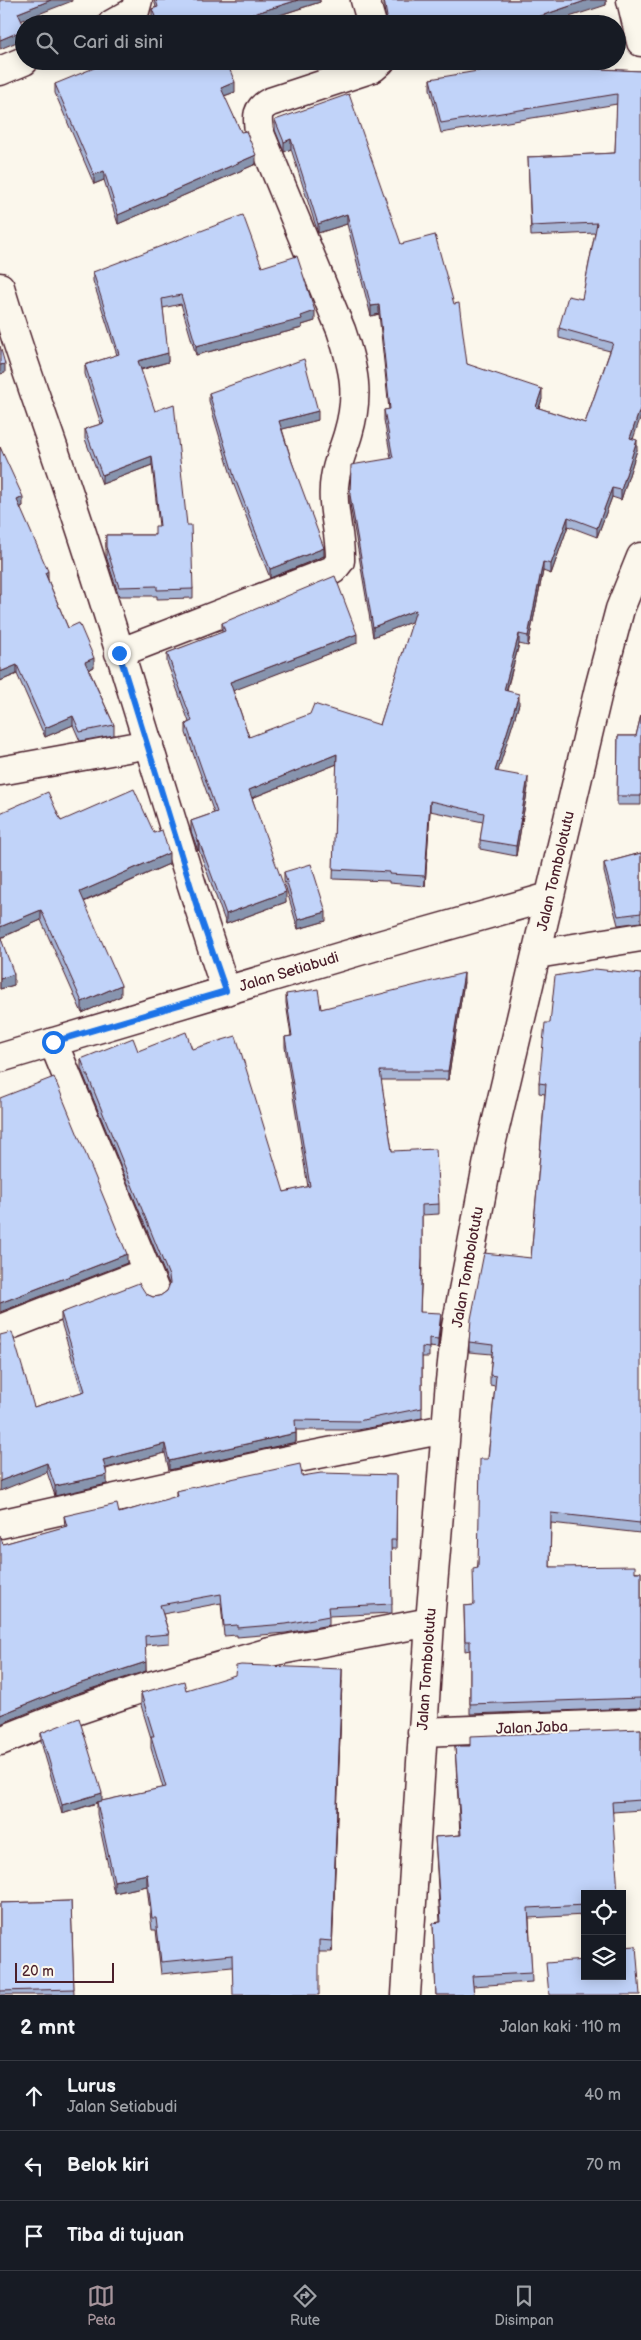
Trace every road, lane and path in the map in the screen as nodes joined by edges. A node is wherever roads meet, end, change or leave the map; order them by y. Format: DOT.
graph roads {
  1 [pos="138,0"];
  2 [pos="365,0"];
  3 [pos="632,0"];
  4 [pos="128,15"];
  5 [pos="369,15"];
  6 [pos="641,42"];
  7 [pos="15,65"];
  8 [pos="367,70"];
  9 [pos="0,71"];
  10 [pos="0,287"];
  11 [pos="641,557"];
  12 [pos="119,653"];
  13 [pos="148,744"];
  14 [pos="0,771"];
  15 [pos="549,897"];
  16 [pos="641,936"];
  17 [pos="537,954"];
  18 [pos="226,991"];
  19 [pos="53,1042"];
  20 [pos="0,1058"];
  21 [pos="0,1329"];
  22 [pos="445,1429"];
  23 [pos="0,1524"];
  24 [pos="430,1622"];
  25 [pos="641,1723"];
  26 [pos="422,1732"];
  27 [pos="0,1741"];
  28 [pos="406,1995"];
  1 -- 4 [label="street"];
  2 -- 5 [label="street"];
  3 -- 6 [label="street"];
  7 -- 9 [label="street"];
  8 -- 12 [label="street"];
  10 -- 12 [label="street"];
  11 -- 15 [label="street, Jalan Tombolotutu"];
  12 -- 13 [label="street"];
  13 -- 14 [label="street"];
  13 -- 18 [label="street"];
  15 -- 17 [label="street, Jalan Tombolotutu"];
  15 -- 18 [label="street, Jalan Setiabudi"];
  16 -- 17 [label="street"];
  17 -- 22 [label="street, Jalan Tombolotutu"];
  18 -- 19 [label="street, Jalan Setiabudi"];
  19 -- 20 [label="street, Jalan Setiabudi"];
  19 -- 21 [label="street"];
  22 -- 23 [label="street"];
  22 -- 24 [label="street, Jalan Tombolotutu"];
  24 -- 26 [label="street, Jalan Tombolotutu"];
  24 -- 27 [label="street"];
  25 -- 26 [label="street, Jalan Jaba"];
  26 -- 28 [label="street, Jalan Tombolotutu"];
}
